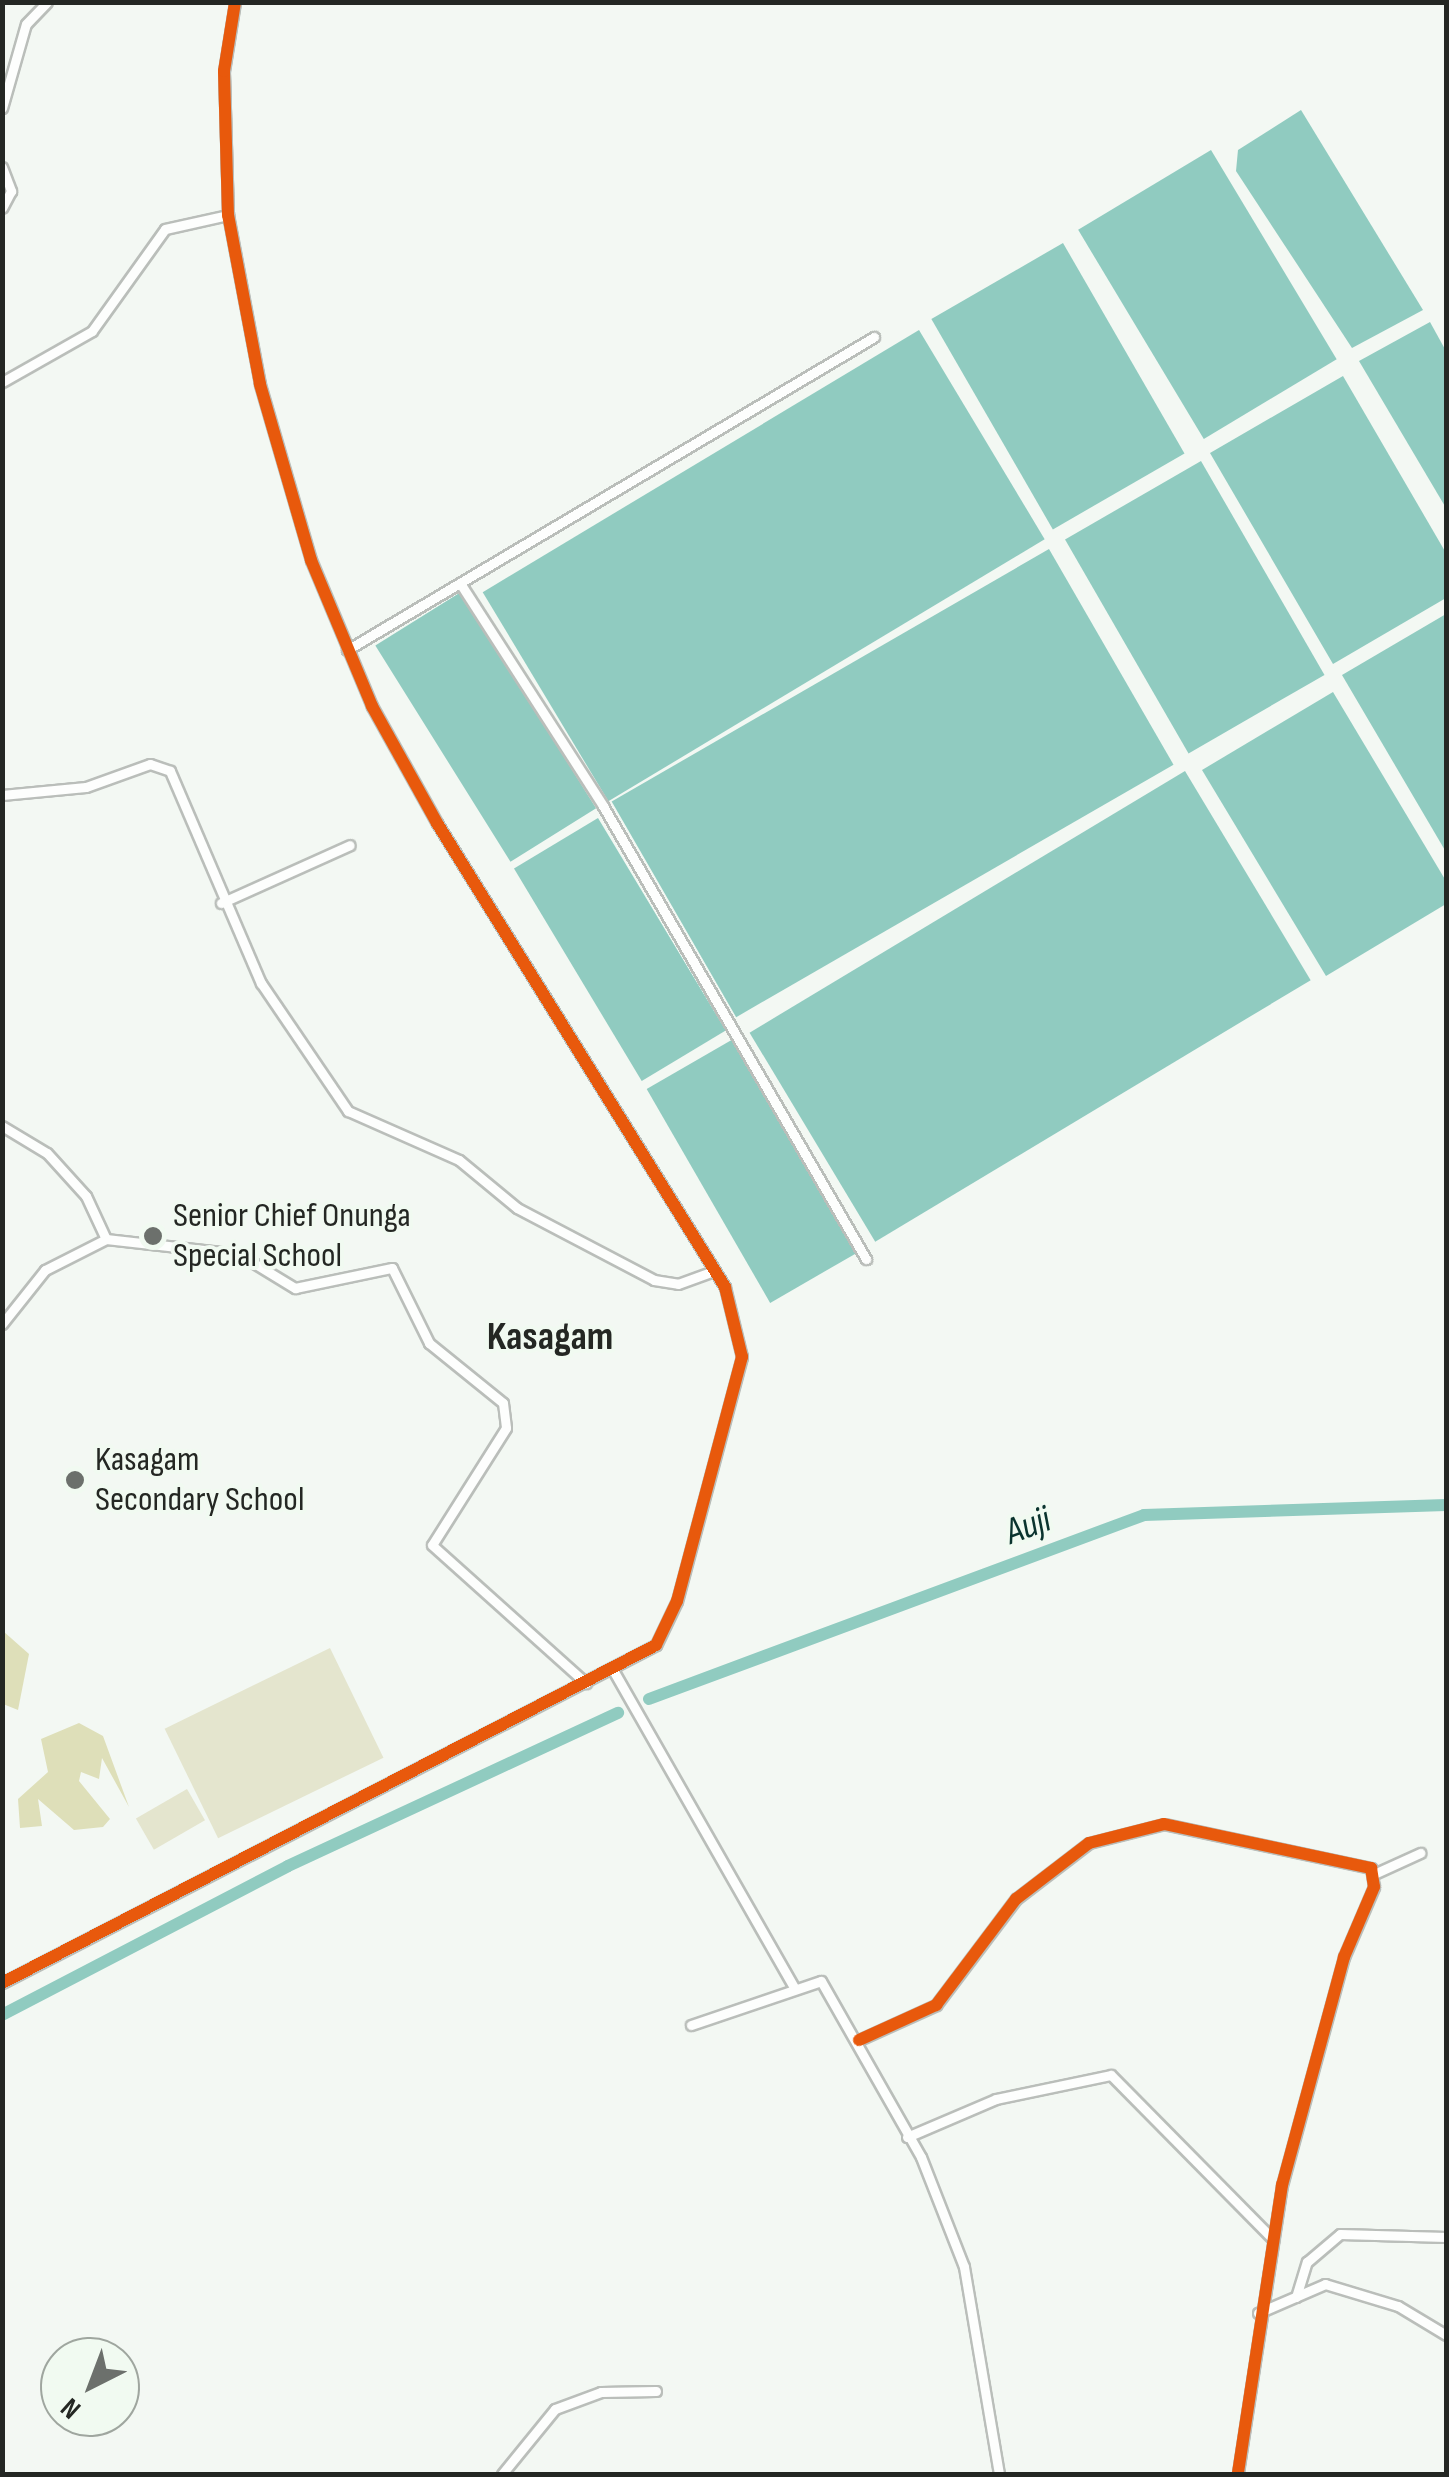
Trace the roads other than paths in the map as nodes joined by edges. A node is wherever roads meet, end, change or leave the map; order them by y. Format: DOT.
graph roads {
  1 [pos="47,2"];
  2 [pos="236,2"];
  3 [pos="2,108"];
  4 [pos="2,167"];
  5 [pos="2,208"];
  6 [pos="228,215"];
  7 [pos="874,337"];
  8 [pos="2,382"];
  9 [pos="460,583"];
  10 [pos="348,650"];
  11 [pos="2,795"];
  12 [pos="350,845"];
  13 [pos="220,904"];
  14 [pos="2,1126"];
  15 [pos="106,1239"];
  16 [pos="866,1259"];
  17 [pos="714,1270"];
  18 [pos="2,1324"];
  19 [pos="613,1670"];
  20 [pos="586,1683"];
  21 [pos="1420,1853"];
  22 [pos="1374,1874"];
  23 [pos="2,1984"];
  24 [pos="795,1989"];
  25 [pos="690,2024"];
  26 [pos="859,2040"];
  27 [pos="907,2137"];
  28 [pos="1446,2237"];
  29 [pos="1273,2239"];
  30 [pos="1296,2297"];
  31 [pos="1258,2313"];
  32 [pos="1446,2335"];
  33 [pos="656,2391"];
  34 [pos="502,2474"];
  35 [pos="999,2474"];
  36 [pos="1238,2474"];
  1 -- 3 [label="street"];
  2 -- 6 [label="street"];
  4 -- 5 [label="street"];
  6 -- 8 [label="street"];
  6 -- 10 [label="street"];
  7 -- 9 [label="street"];
  9 -- 10 [label="street"];
  9 -- 16 [label="street"];
  10 -- 17 [label="street"];
  11 -- 13 [label="street"];
  12 -- 13 [label="street"];
  13 -- 17 [label="street"];
  14 -- 15 [label="street"];
  15 -- 18 [label="street"];
  15 -- 20 [label="street"];
  17 -- 19 [label="street"];
  19 -- 20 [label="street"];
  19 -- 24 [label="street"];
  20 -- 23 [label="street"];
  21 -- 22 [label="street"];
  22 -- 26 [label="street"];
  22 -- 29 [label="street"];
  24 -- 25 [label="street"];
  24 -- 26 [label="street"];
  26 -- 27 [label="street"];
  27 -- 29 [label="street"];
  27 -- 35 [label="street"];
  28 -- 30 [label="street"];
  29 -- 31 [label="street"];
  30 -- 31 [label="street"];
  30 -- 32 [label="street"];
  31 -- 36 [label="street"];
  33 -- 34 [label="street"];
}
